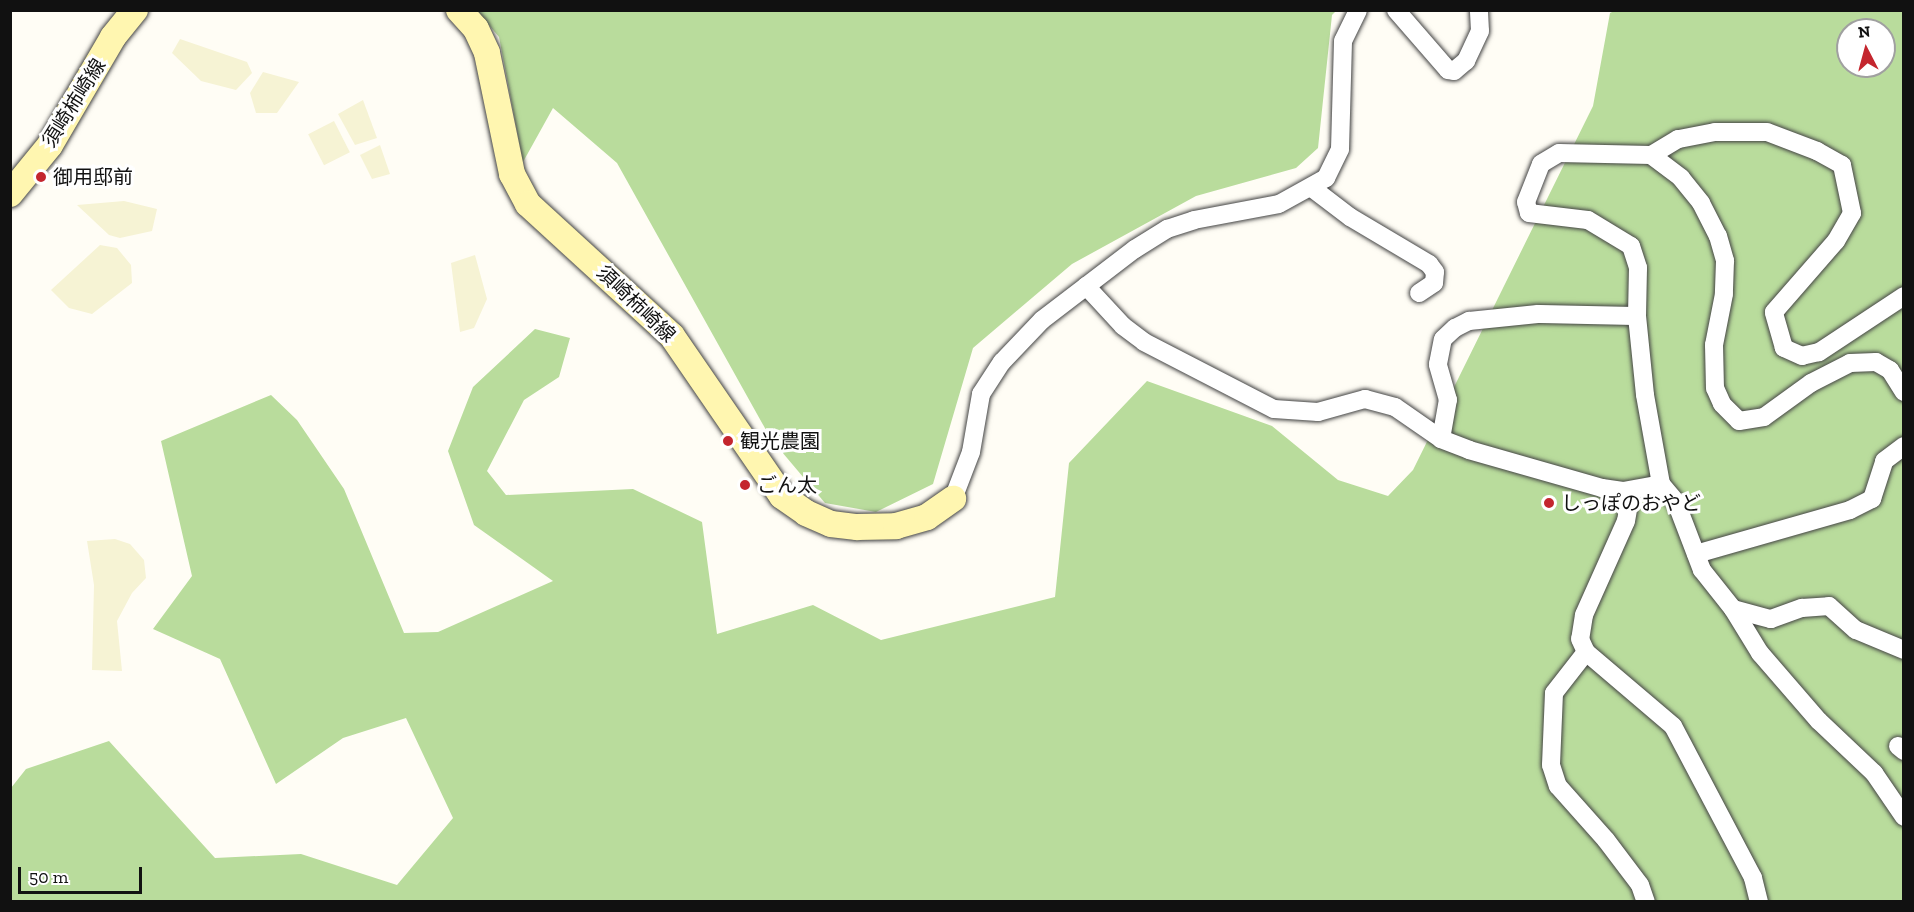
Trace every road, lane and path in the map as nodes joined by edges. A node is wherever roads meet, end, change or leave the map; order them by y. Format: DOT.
graph roads {
  1 [pos="135,10"];
  2 [pos="459,10"];
  3 [pos="1358,10"];
  4 [pos="1396,10"];
  5 [pos="1479,10"];
  6 [pos="1651,155"];
  7 [pos="1312,188"];
  8 [pos="10,194"];
  9 [pos="1086,286"];
  10 [pos="1419,293"];
  11 [pos="1904,296"];
  12 [pos="1637,316"];
  13 [pos="1904,392"];
  14 [pos="1441,439"];
  15 [pos="1904,446"];
  16 [pos="1660,484"];
  17 [pos="1623,491"];
  18 [pos="953,499"];
  19 [pos="1696,554"];
  20 [pos="1733,609"];
  21 [pos="1904,650"];
  22 [pos="1586,652"];
  23 [pos="1904,817"];
  24 [pos="1646,902"];
  25 [pos="1759,902"];
  1 -- 8 [label="main road, 須崎柿崎線"];
  2 -- 18 [label="main road, 須崎柿崎線"];
  3 -- 7 [label="street"];
  4 -- 5 [label="street"];
  6 -- 11 [label="street"];
  6 -- 12 [label="street"];
  6 -- 13 [label="street"];
  7 -- 9 [label="street"];
  7 -- 10 [label="street"];
  9 -- 14 [label="street"];
  9 -- 18 [label="street"];
  12 -- 14 [label="street"];
  12 -- 16 [label="street"];
  14 -- 17 [label="street"];
  15 -- 19 [label="street"];
  16 -- 17 [label="street"];
  16 -- 19 [label="street"];
  17 -- 22 [label="street"];
  19 -- 20 [label="street"];
  20 -- 21 [label="street"];
  20 -- 23 [label="street"];
  22 -- 24 [label="street"];
  22 -- 25 [label="street"];
}
